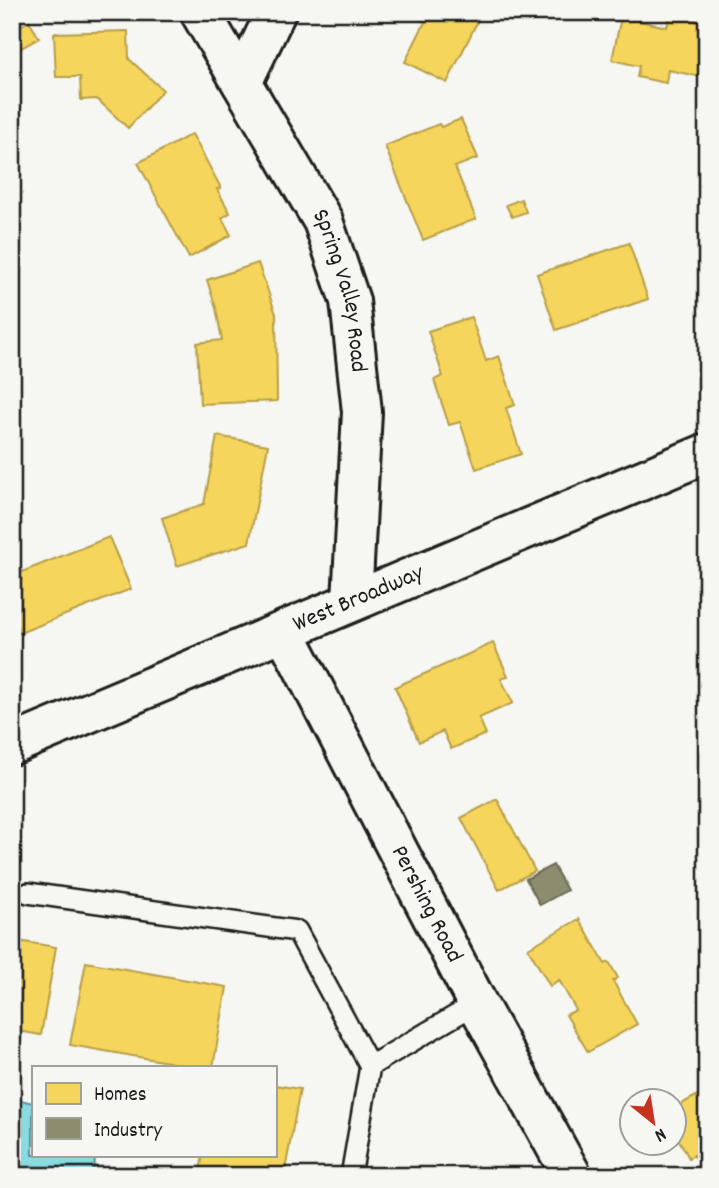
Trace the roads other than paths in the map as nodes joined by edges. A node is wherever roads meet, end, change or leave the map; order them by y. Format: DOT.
graph roads {
  1 [pos="200,12"];
  2 [pos="276,12"];
  3 [pos="242,83"];
  4 [pos="707,453"];
  5 [pos="352,601"];
  6 [pos="284,631"];
  7 [pos="12,745"];
  8 [pos="28,893"];
  9 [pos="477,1003"];
  10 [pos="370,1066"];
  11 [pos="351,1176"];
  12 [pos="572,1176"];
  1 -- 3 [label="street, Spring Valley Road"];
  2 -- 3 [label="street"];
  3 -- 5 [label="street, Spring Valley Road"];
  4 -- 5 [label="street, West Broadway"];
  5 -- 6 [label="street, West Broadway"];
  6 -- 7 [label="street, West Broadway"];
  6 -- 9 [label="street, Pershing Road"];
  8 -- 10 [label="lane"];
  9 -- 10 [label="lane"];
  9 -- 12 [label="street, Pershing Road"];
  10 -- 11 [label="lane"];
}
